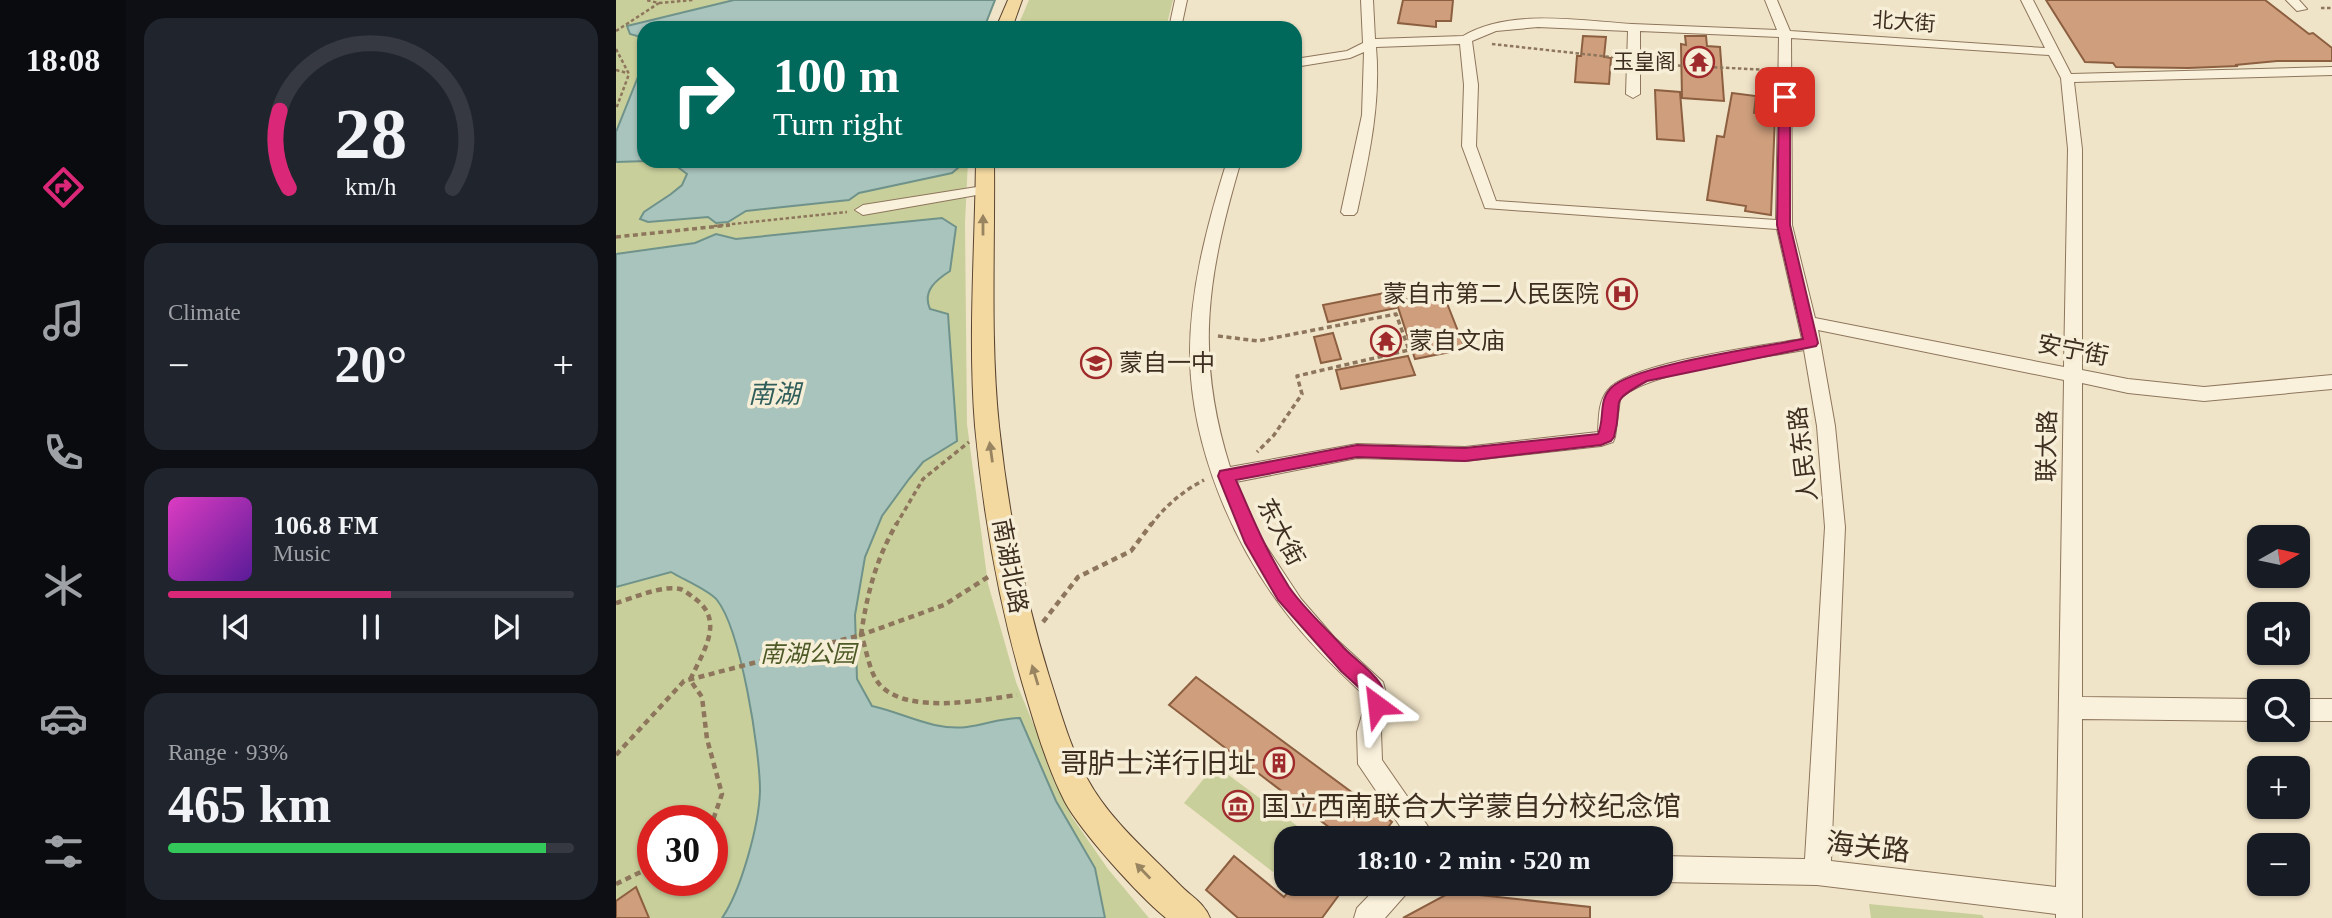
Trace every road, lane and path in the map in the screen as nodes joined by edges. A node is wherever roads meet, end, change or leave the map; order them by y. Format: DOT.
graph roads {
  1 [pos="646,0"];
  2 [pos="693,0"];
  3 [pos="1016,0"];
  4 [pos="1181,0"];
  5 [pos="1367,0"];
  6 [pos="1771,0"];
  7 [pos="2027,0"];
  8 [pos="659,3"];
  9 [pos="2321,8"];
  10 [pos="2332,8"];
  11 [pos="1007,21"];
  12 [pos="1176,21"];
  13 [pos="1634,28"];
  14 [pos="616,31"];
  15 [pos="1786,33"];
  16 [pos="1466,40"];
  17 [pos="1372,43"];
  18 [pos="616,49"];
  19 [pos="2055,52"];
  20 [pos="1302,62"];
  21 [pos="616,69"];
  22 [pos="2332,71"];
  23 [pos="629,74"];
  24 [pos="2067,78"];
  25 [pos="1633,94"];
  26 [pos="616,109"];
  27 [pos="985,168"];
  28 [pos="1232,168"];
  29 [pos="983,190"];
  30 [pos="863,210"];
  31 [pos="1349,212"];
  32 [pos="1784,225"];
  33 [pos="616,237"];
  34 [pos="1808,322"];
  35 [pos="1200,327"];
  36 [pos="1811,343"];
  37 [pos="2073,375"];
  38 [pos="2332,382"];
  39 [pos="987,426"];
  40 [pos="1225,473"];
  41 [pos="1007,565"];
  42 [pos="616,603"];
  43 [pos="858,636"];
  44 [pos="1027,648"];
  45 [pos="690,680"];
  46 [pos="1040,691"];
  47 [pos="2069,708"];
  48 [pos="2247,710"];
  49 [pos="2310,710"];
  50 [pos="2332,710"];
  51 [pos="616,755"];
  52 [pos="718,805"];
  53 [pos="1414,826"];
  54 [pos="1673,869"];
  55 [pos="1817,872"];
  56 [pos="637,874"];
  57 [pos="616,884"];
  58 [pos="1387,896"];
  59 [pos="2068,910"];
  60 [pos="1193,918"];
  61 [pos="1367,918"];
  1 -- 8 [label="path"];
  2 -- 8 [label="path"];
  3 -- 11 [label="main road"];
  4 -- 12 [label="street"];
  5 -- 17 [label="street"];
  6 -- 15 [label="street"];
  7 -- 19 [label="street, 联大路"];
  8 -- 14 [label="path"];
  9 -- 10 [label="path"];
  13 -- 15 [label="street, 北大街"];
  13 -- 16 [label="street, 北大街"];
  13 -- 25 [label="street"];
  15 -- 19 [label="street, 北大街"];
  15 -- 32 [label="street, 人民东路"];
  16 -- 17 [label="street, 北大街"];
  16 -- 32 [label="street"];
  17 -- 20 [label="street, 北大街"];
  17 -- 31 [label="street"];
  18 -- 23 [label="path"];
  19 -- 24 [label="street, 联大路"];
  21 -- 23 [label="path"];
  22 -- 24 [label="street"];
  23 -- 26 [label="path"];
  24 -- 37 [label="street, 联大路"];
  27 -- 29 [label="main road, 南湖北路"];
  28 -- 35 [label="street, 东大街"];
  29 -- 30 [label="street"];
  39 -- 29 [label="main road, 南湖北路, one-way"];
  30 -- 33 [label="path"];
  32 -- 34 [label="street, 人民东路"];
  34 -- 36 [label="street, 人民东路"];
  34 -- 37 [label="street, 安宁街"];
  35 -- 40 [label="street, 东大街"];
  35 -- 40 [label="path"];
  36 -- 40 [label="street"];
  36 -- 55 [label="street, 人民东路"];
  37 -- 38 [label="street, 安宁街"];
  37 -- 47 [label="street, 联大路"];
  41 -- 39 [label="main road, 南湖北路, one-way"];
  39 -- 43 [label="path"];
  40 -- 44 [label="path"];
  40 -- 53 [label="street, 东大街"];
  41 -- 43 [label="path"];
  41 -- 44 [label="main road, 南湖北路"];
  42 -- 45 [label="path"];
  43 -- 45 [label="path"];
  43 -- 46 [label="path"];
  46 -- 44 [label="main road, 南湖北路, one-way"];
  45 -- 51 [label="path"];
  45 -- 52 [label="path"];
  60 -- 46 [label="main road, 南湖北路, one-way"];
  47 -- 48 [label="street"];
  47 -- 59 [label="street, 联大路"];
  49 -- 50 [label="street"];
  54 -- 55 [label="street, 海关路"];
  55 -- 59 [label="street, 海关路"];
  56 -- 57 [label="path"];
  58 -- 61 [label="street"];
}
